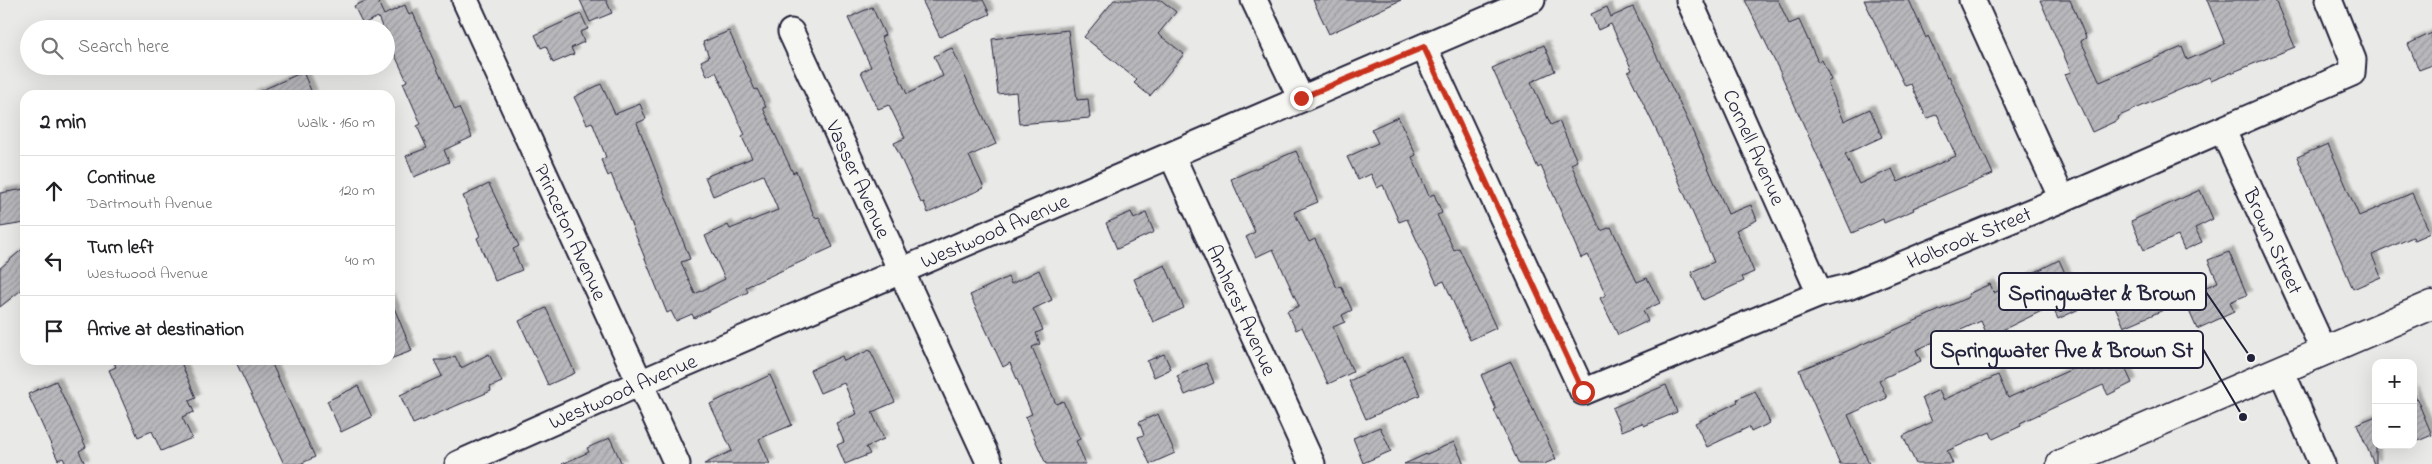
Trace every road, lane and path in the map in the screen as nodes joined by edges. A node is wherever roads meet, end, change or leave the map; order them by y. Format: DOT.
graph roads {
  1 [pos="465,0"];
  2 [pos="1254,0"];
  3 [pos="1532,0"];
  4 [pos="1689,0"];
  5 [pos="1972,0"];
  6 [pos="2329,0"];
  7 [pos="1496,7"];
  8 [pos="791,32"];
  9 [pos="1424,47"];
  10 [pos="1301,98"];
  11 [pos="2222,131"];
  12 [pos="1172,156"];
  13 [pos="2062,199"];
  14 [pos="902,271"];
  15 [pos="1820,294"];
  16 [pos="2432,305"];
  17 [pos="2324,351"];
  18 [pos="2281,370"];
  19 [pos="640,383"];
  20 [pos="458,464"];
  21 [pos="677,464"];
  22 [pos="990,464"];
  23 [pos="1312,464"];
  24 [pos="2061,464"];
  25 [pos="2322,464"];
  1 -- 19 [label="street, Princeton Avenue"];
  2 -- 10 [label="street"];
  3 -- 7 [label="street, Westwood Avenue"];
  4 -- 15 [label="street, Cornell Avenue"];
  5 -- 13 [label="street"];
  6 -- 11 [label="street, Holbrook Street"];
  7 -- 9 [label="street, Westwood Avenue"];
  8 -- 14 [label="street, Vasser Avenue"];
  9 -- 10 [label="street, Westwood Avenue"];
  9 -- 15 [label="street, Holbrook Street"];
  10 -- 12 [label="street, Westwood Avenue"];
  11 -- 13 [label="street, Holbrook Street"];
  11 -- 17 [label="street, Brown Street"];
  12 -- 14 [label="street, Westwood Avenue"];
  12 -- 23 [label="street, Amherst Avenue"];
  13 -- 15 [label="street, Holbrook Street"];
  14 -- 19 [label="street, Westwood Avenue"];
  14 -- 22 [label="street, Vasser Avenue"];
  16 -- 17 [label="street"];
  17 -- 18 [label="street"];
  18 -- 24 [label="street"];
  18 -- 25 [label="street"];
  19 -- 20 [label="street, Westwood Avenue"];
  19 -- 21 [label="street, Princeton Avenue"];
}
